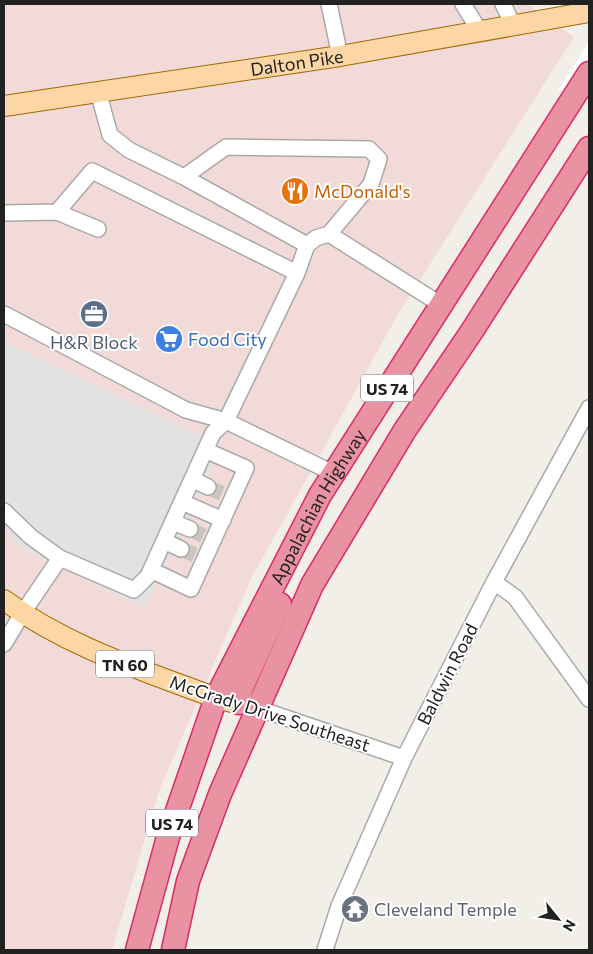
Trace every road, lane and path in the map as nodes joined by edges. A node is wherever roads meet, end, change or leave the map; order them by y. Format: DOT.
graph roads {
  1 [pos="329,4"];
  2 [pos="463,4"];
  3 [pos="503,4"];
  4 [pos="589,12"];
  5 [pos="513,25"];
  6 [pos="479,30"];
  7 [pos="340,56"];
  8 [pos="584,82"];
  9 [pos="98,91"];
  10 [pos="4,106"];
  11 [pos="589,148"];
  12 [pos="184,177"];
  13 [pos="4,212"];
  14 [pos="57,212"];
  15 [pos="98,229"];
  16 [pos="329,234"];
  17 [pos="307,245"];
  18 [pos="297,273"];
  19 [pos="440,304"];
  20 [pos="4,314"];
  21 [pos="589,408"];
  22 [pos="226,421"];
  23 [pos="205,450"];
  24 [pos="333,473"];
  25 [pos="192,479"];
  26 [pos="208,487"];
  27 [pos="320,495"];
  28 [pos="182,502"];
  29 [pos="4,511"];
  30 [pos="222,520"];
  31 [pos="173,522"];
  32 [pos="190,529"];
  33 [pos="164,542"];
  34 [pos="181,549"];
  35 [pos="60,558"];
  36 [pos="151,570"];
  37 [pos="494,582"];
  38 [pos="4,600"];
  39 [pos="22,614"];
  40 [pos="4,644"];
  41 [pos="216,698"];
  42 [pos="589,699"];
  43 [pos="248,706"];
  44 [pos="404,758"];
  45 [pos="137,950"];
  46 [pos="173,950"];
  47 [pos="325,950"];
  1 -- 7 [label="street"];
  2 -- 6 [label="street"];
  3 -- 5 [label="street"];
  4 -- 5 [label="main road, Dalton Pike"];
  5 -- 6 [label="main road, Dalton Pike"];
  6 -- 7 [label="main road, Dalton Pike"];
  7 -- 9 [label="main road, Dalton Pike"];
  8 -- 19 [label="highway, Appalachian Highway / US 74"];
  9 -- 10 [label="main road, Dalton Pike"];
  9 -- 12 [label="street"];
  11 -- 43 [label="highway, Appalachian Highway / US 74"];
  12 -- 16 [label="street"];
  12 -- 17 [label="street"];
  13 -- 14 [label="street"];
  14 -- 15 [label="street"];
  14 -- 18 [label="street"];
  16 -- 17 [label="street"];
  16 -- 19 [label="street"];
  17 -- 18 [label="street"];
  18 -- 22 [label="street"];
  19 -- 24 [label="highway, Appalachian Highway / US 74"];
  20 -- 22 [label="street"];
  21 -- 37 [label="street, Baldwin Road"];
  22 -- 23 [label="street"];
  22 -- 24 [label="street"];
  23 -- 25 [label="street"];
  23 -- 30 [label="street"];
  24 -- 27 [label="highway, Appalachian Highway / US 74"];
  25 -- 26 [label="street"];
  25 -- 28 [label="street"];
  27 -- 41 [label="highway, Appalachian Highway / US 74"];
  27 -- 43 [label="highway"];
  28 -- 30 [label="street"];
  28 -- 31 [label="street"];
  29 -- 35 [label="street"];
  30 -- 36 [label="street"];
  31 -- 32 [label="street"];
  31 -- 33 [label="street"];
  33 -- 34 [label="street"];
  33 -- 36 [label="street"];
  35 -- 36 [label="street"];
  35 -- 39 [label="street"];
  37 -- 42 [label="street"];
  37 -- 44 [label="street, Baldwin Road"];
  38 -- 39 [label="main road, McGrady Drive Southeast / TN 60"];
  39 -- 40 [label="street"];
  39 -- 41 [label="main road, McGrady Drive Southeast / TN 60"];
  41 -- 43 [label="main road, McGrady Drive Southeast"];
  41 -- 45 [label="highway, Appalachian Highway / US 74"];
  43 -- 44 [label="street, McGrady Drive Southeast"];
  43 -- 46 [label="highway, Appalachian Highway / US 74"];
  44 -- 47 [label="street, Baldwin Road"];
}
